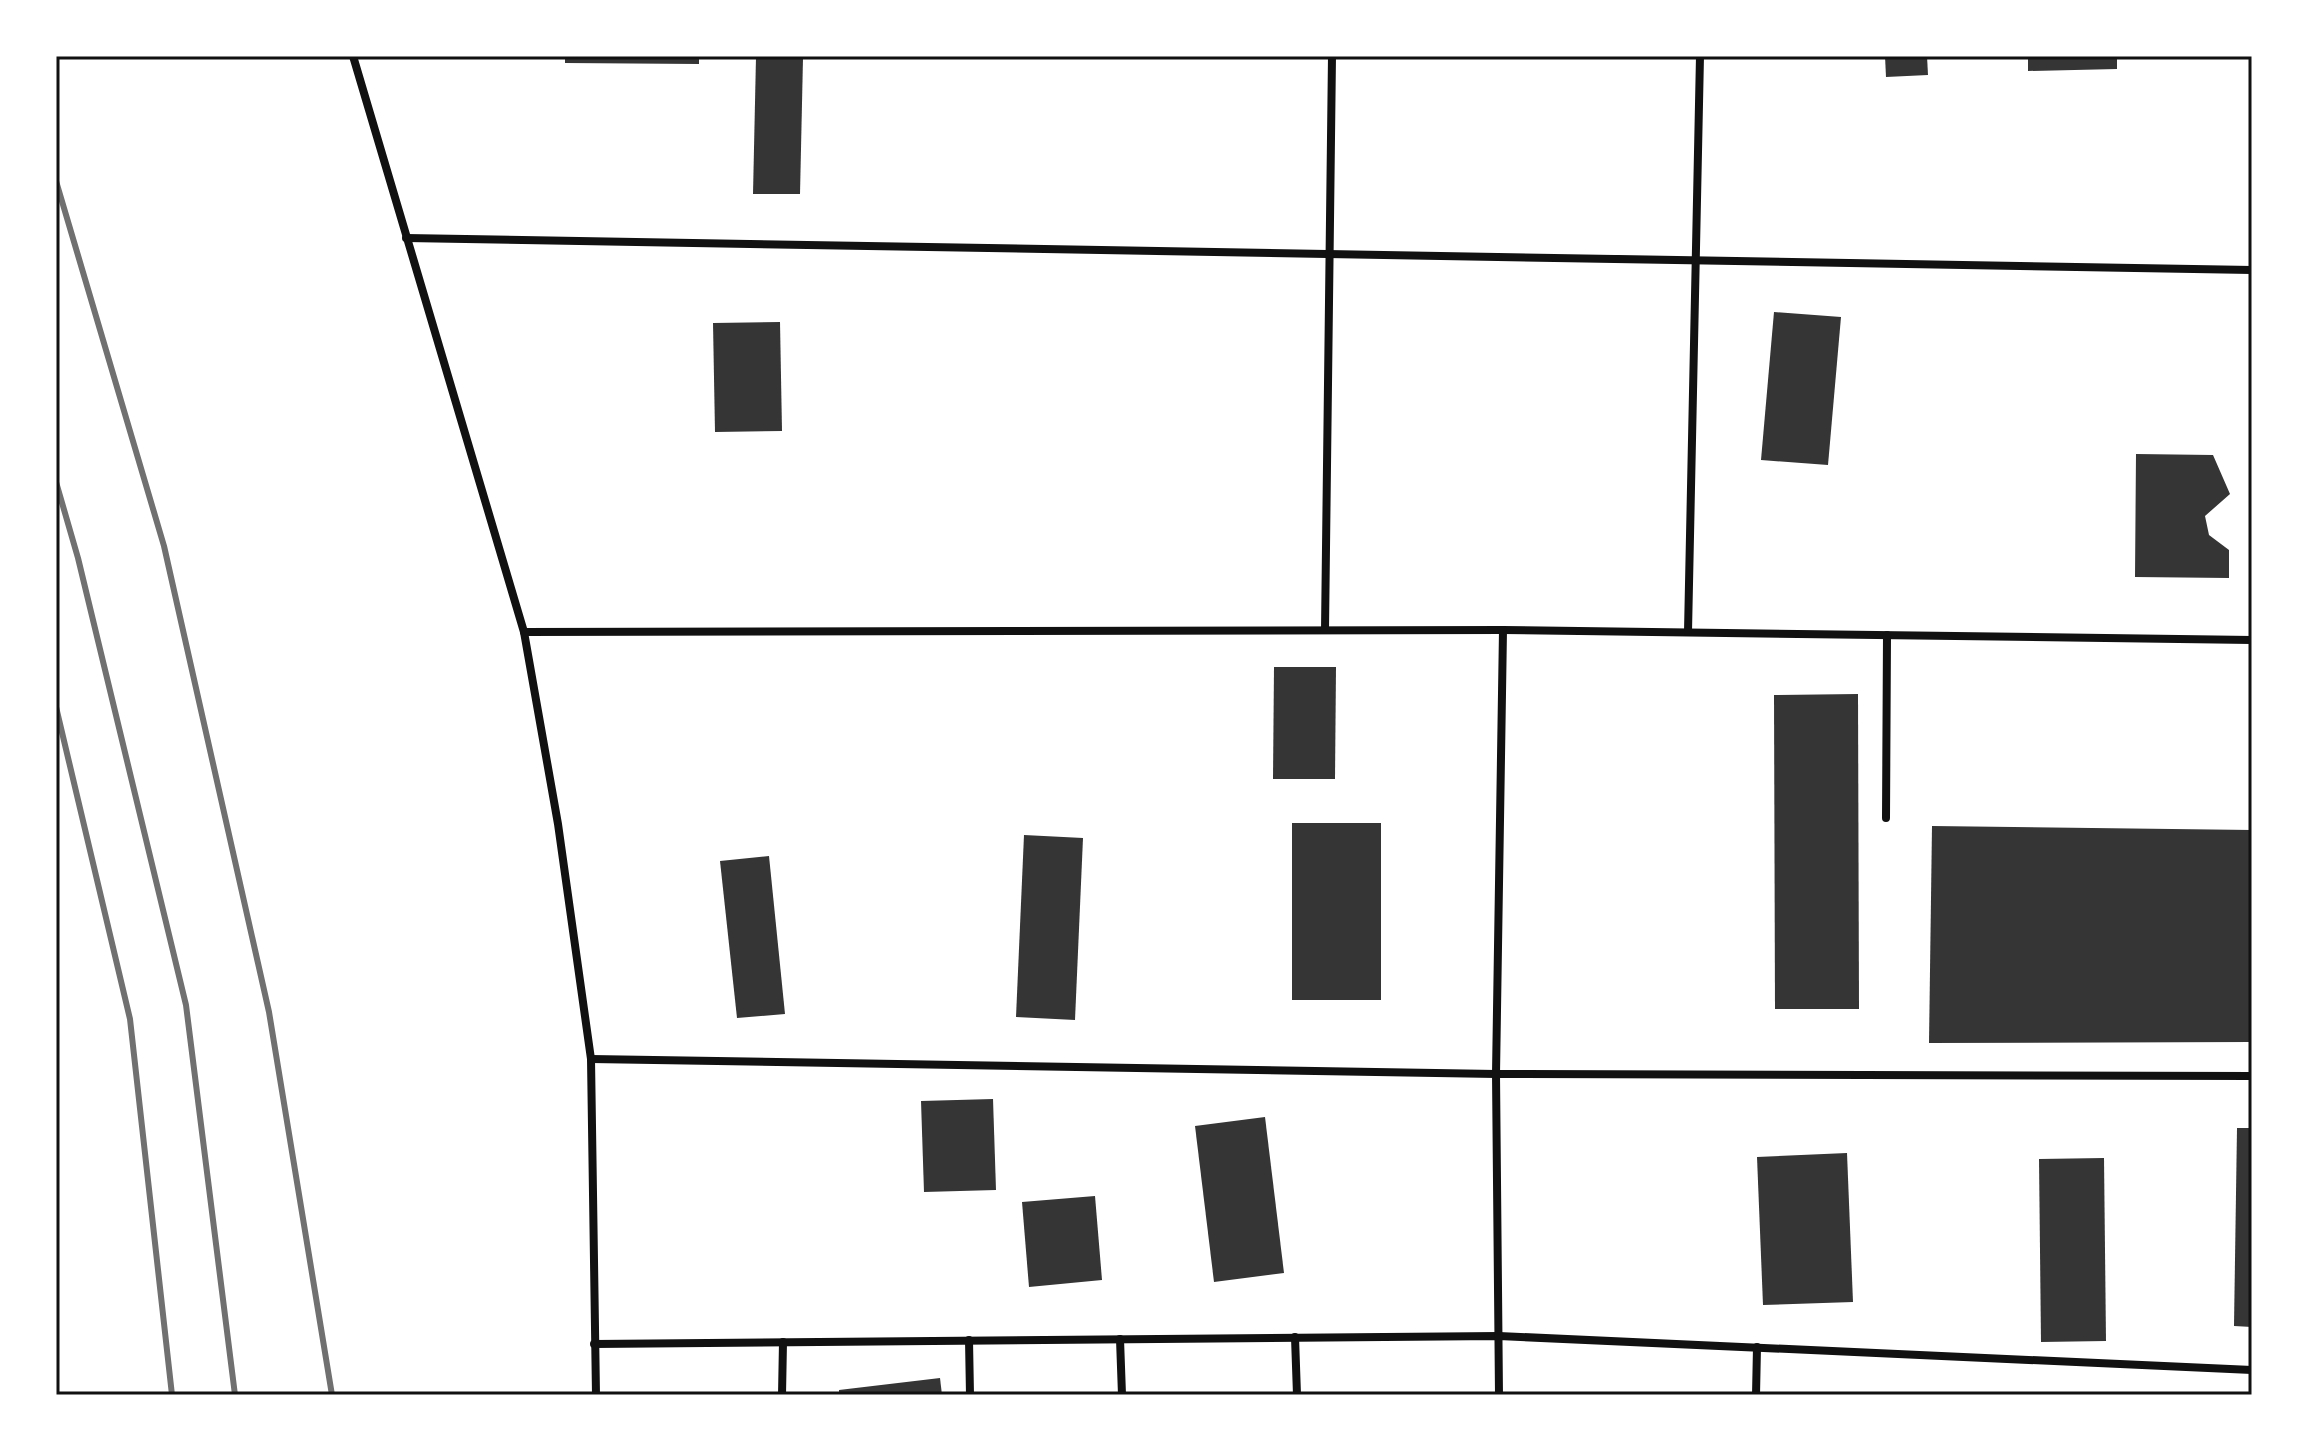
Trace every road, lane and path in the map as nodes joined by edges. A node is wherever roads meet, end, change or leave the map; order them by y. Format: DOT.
graph roads {
  1 [pos="353,56"];
  2 [pos="1332,56"];
  3 [pos="1700,56"];
  4 [pos="406,238"];
  5 [pos="1330,256"];
  6 [pos="1696,261"];
  7 [pos="2252,270"];
  8 [pos="1325,630"];
  9 [pos="1503,630"];
  10 [pos="524,632"];
  11 [pos="1688,632"];
  12 [pos="1887,635"];
  13 [pos="2252,640"];
  14 [pos="1886,818"];
  15 [pos="591,1059"];
  16 [pos="1496,1074"];
  17 [pos="2252,1076"];
  18 [pos="1499,1336"];
  19 [pos="1295,1337"];
  20 [pos="1120,1339"];
  21 [pos="969,1340"];
  22 [pos="783,1342"];
  23 [pos="594,1344"];
  24 [pos="1757,1347"];
  25 [pos="2252,1370"];
  26 [pos="596,1395"];
  27 [pos="782,1395"];
  28 [pos="970,1395"];
  29 [pos="1122,1395"];
  30 [pos="1297,1395"];
  31 [pos="1499,1395"];
  32 [pos="1756,1395"];
  1 -- 4 [label="street"];
  2 -- 5 [label="street"];
  3 -- 6 [label="street"];
  4 -- 5 [label="street"];
  4 -- 10 [label="street"];
  5 -- 6 [label="street"];
  5 -- 8 [label="street"];
  6 -- 7 [label="street"];
  6 -- 11 [label="street"];
  8 -- 9 [label="street"];
  8 -- 10 [label="street"];
  9 -- 11 [label="street"];
  9 -- 16 [label="street"];
  10 -- 15 [label="street"];
  11 -- 12 [label="street"];
  12 -- 13 [label="street"];
  12 -- 14 [label="street"];
  15 -- 16 [label="street"];
  15 -- 23 [label="street"];
  16 -- 17 [label="street"];
  16 -- 18 [label="street"];
  18 -- 19 [label="street"];
  18 -- 24 [label="street"];
  18 -- 31 [label="street"];
  19 -- 20 [label="street"];
  19 -- 30 [label="street"];
  20 -- 21 [label="street"];
  20 -- 29 [label="street"];
  21 -- 22 [label="street"];
  21 -- 28 [label="street"];
  22 -- 23 [label="street"];
  22 -- 27 [label="street"];
  23 -- 26 [label="street"];
  24 -- 25 [label="street"];
  24 -- 32 [label="street"];
}
